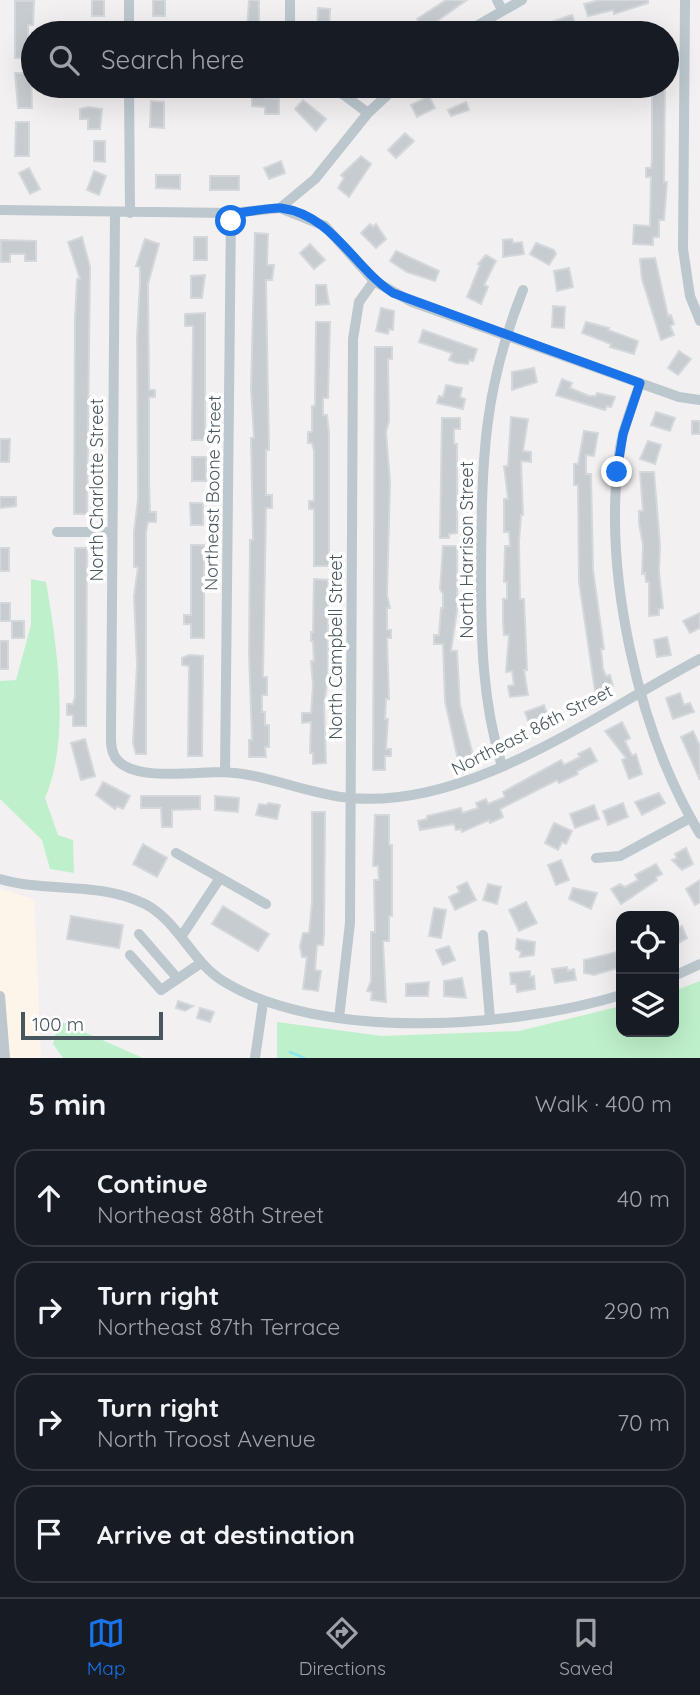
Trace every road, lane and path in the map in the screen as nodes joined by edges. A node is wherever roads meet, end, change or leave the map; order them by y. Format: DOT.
graph roads {
  1 [pos="130,0"];
  2 [pos="290,0"];
  3 [pos="497,0"];
  4 [pos="522,0"];
  5 [pos="685,0"];
  6 [pos="502,10"];
  7 [pos="129,21"];
  8 [pos="290,21"];
  9 [pos="484,21"];
  10 [pos="129,98"];
  11 [pos="348,98"];
  12 [pos="384,98"];
  13 [pos="368,113"];
  14 [pos="280,208"];
  15 [pos="0,210"];
  16 [pos="115,213"];
  17 [pos="130,213"];
  18 [pos="232,213"];
  19 [pos="374,281"];
  20 [pos="523,290"];
  21 [pos="700,321"];
  22 [pos="505,334"];
  23 [pos="640,383"];
  24 [pos="700,400"];
  25 [pos="57,532"];
  26 [pos="112,532"];
  27 [pos="700,659"];
  28 [pos="640,691"];
  29 [pos="122,765"];
  30 [pos="502,766"];
  31 [pos="225,772"];
  32 [pos="351,798"];
  33 [pos="690,818"];
  34 [pos="700,834"];
  35 [pos="176,853"];
  36 [pos="596,858"];
  37 [pos="220,878"];
  38 [pos="0,879"];
  39 [pos="266,904"];
  40 [pos="139,933"];
  41 [pos="483,935"];
  42 [pos="181,937"];
  43 [pos="130,955"];
  44 [pos="201,962"];
  45 [pos="700,964"];
  46 [pos="678,974"];
  47 [pos="178,979"];
  48 [pos="0,996"];
  49 [pos="616,996"];
  50 [pos="263,1003"];
  51 [pos="339,1018"];
  52 [pos="490,1019"];
  53 [pos="5,1058"];
  54 [pos="255,1058"];
  1 -- 7 [label="street"];
  2 -- 8 [label="street"];
  3 -- 6 [label="street"];
  4 -- 6 [label="street"];
  5 -- 21 [label="street"];
  6 -- 9 [label="street"];
  10 -- 17 [label="street"];
  11 -- 13 [label="street"];
  12 -- 13 [label="street"];
  13 -- 14 [label="street"];
  14 -- 18 [label="street"];
  14 -- 19 [label="street"];
  15 -- 16 [label="street"];
  16 -- 17 [label="street"];
  16 -- 26 [label="street, North Charlotte Street"];
  17 -- 18 [label="street"];
  18 -- 31 [label="street, Northeast Boone Street"];
  19 -- 22 [label="street"];
  19 -- 32 [label="street, North Campbell Street"];
  20 -- 22 [label="street, North Harrison Street"];
  22 -- 23 [label="street"];
  22 -- 30 [label="street, North Harrison Street"];
  23 -- 24 [label="street"];
  23 -- 28 [label="street"];
  25 -- 26 [label="street"];
  26 -- 29 [label="street, North Charlotte Street"];
  27 -- 28 [label="street, Northeast 86th Street"];
  28 -- 30 [label="street, Northeast 86th Street"];
  28 -- 33 [label="street"];
  29 -- 31 [label="street, Northeast 86th Street"];
  30 -- 32 [label="street, Northeast 86th Street"];
  31 -- 32 [label="street, Northeast 86th Street"];
  32 -- 51 [label="street, North Campbell Street"];
  33 -- 34 [label="street"];
  33 -- 36 [label="street"];
  35 -- 37 [label="street"];
  37 -- 39 [label="street"];
  37 -- 42 [label="street"];
  38 -- 42 [label="street"];
  40 -- 47 [label="street"];
  41 -- 52 [label="street"];
  42 -- 44 [label="street"];
  43 -- 47 [label="street"];
  44 -- 47 [label="street"];
  44 -- 50 [label="street"];
  45 -- 46 [label="street"];
  48 -- 53 [label="street"];
  49 -- 52 [label="street"];
  50 -- 51 [label="street"];
  50 -- 54 [label="street"];
  51 -- 52 [label="street"];
}
